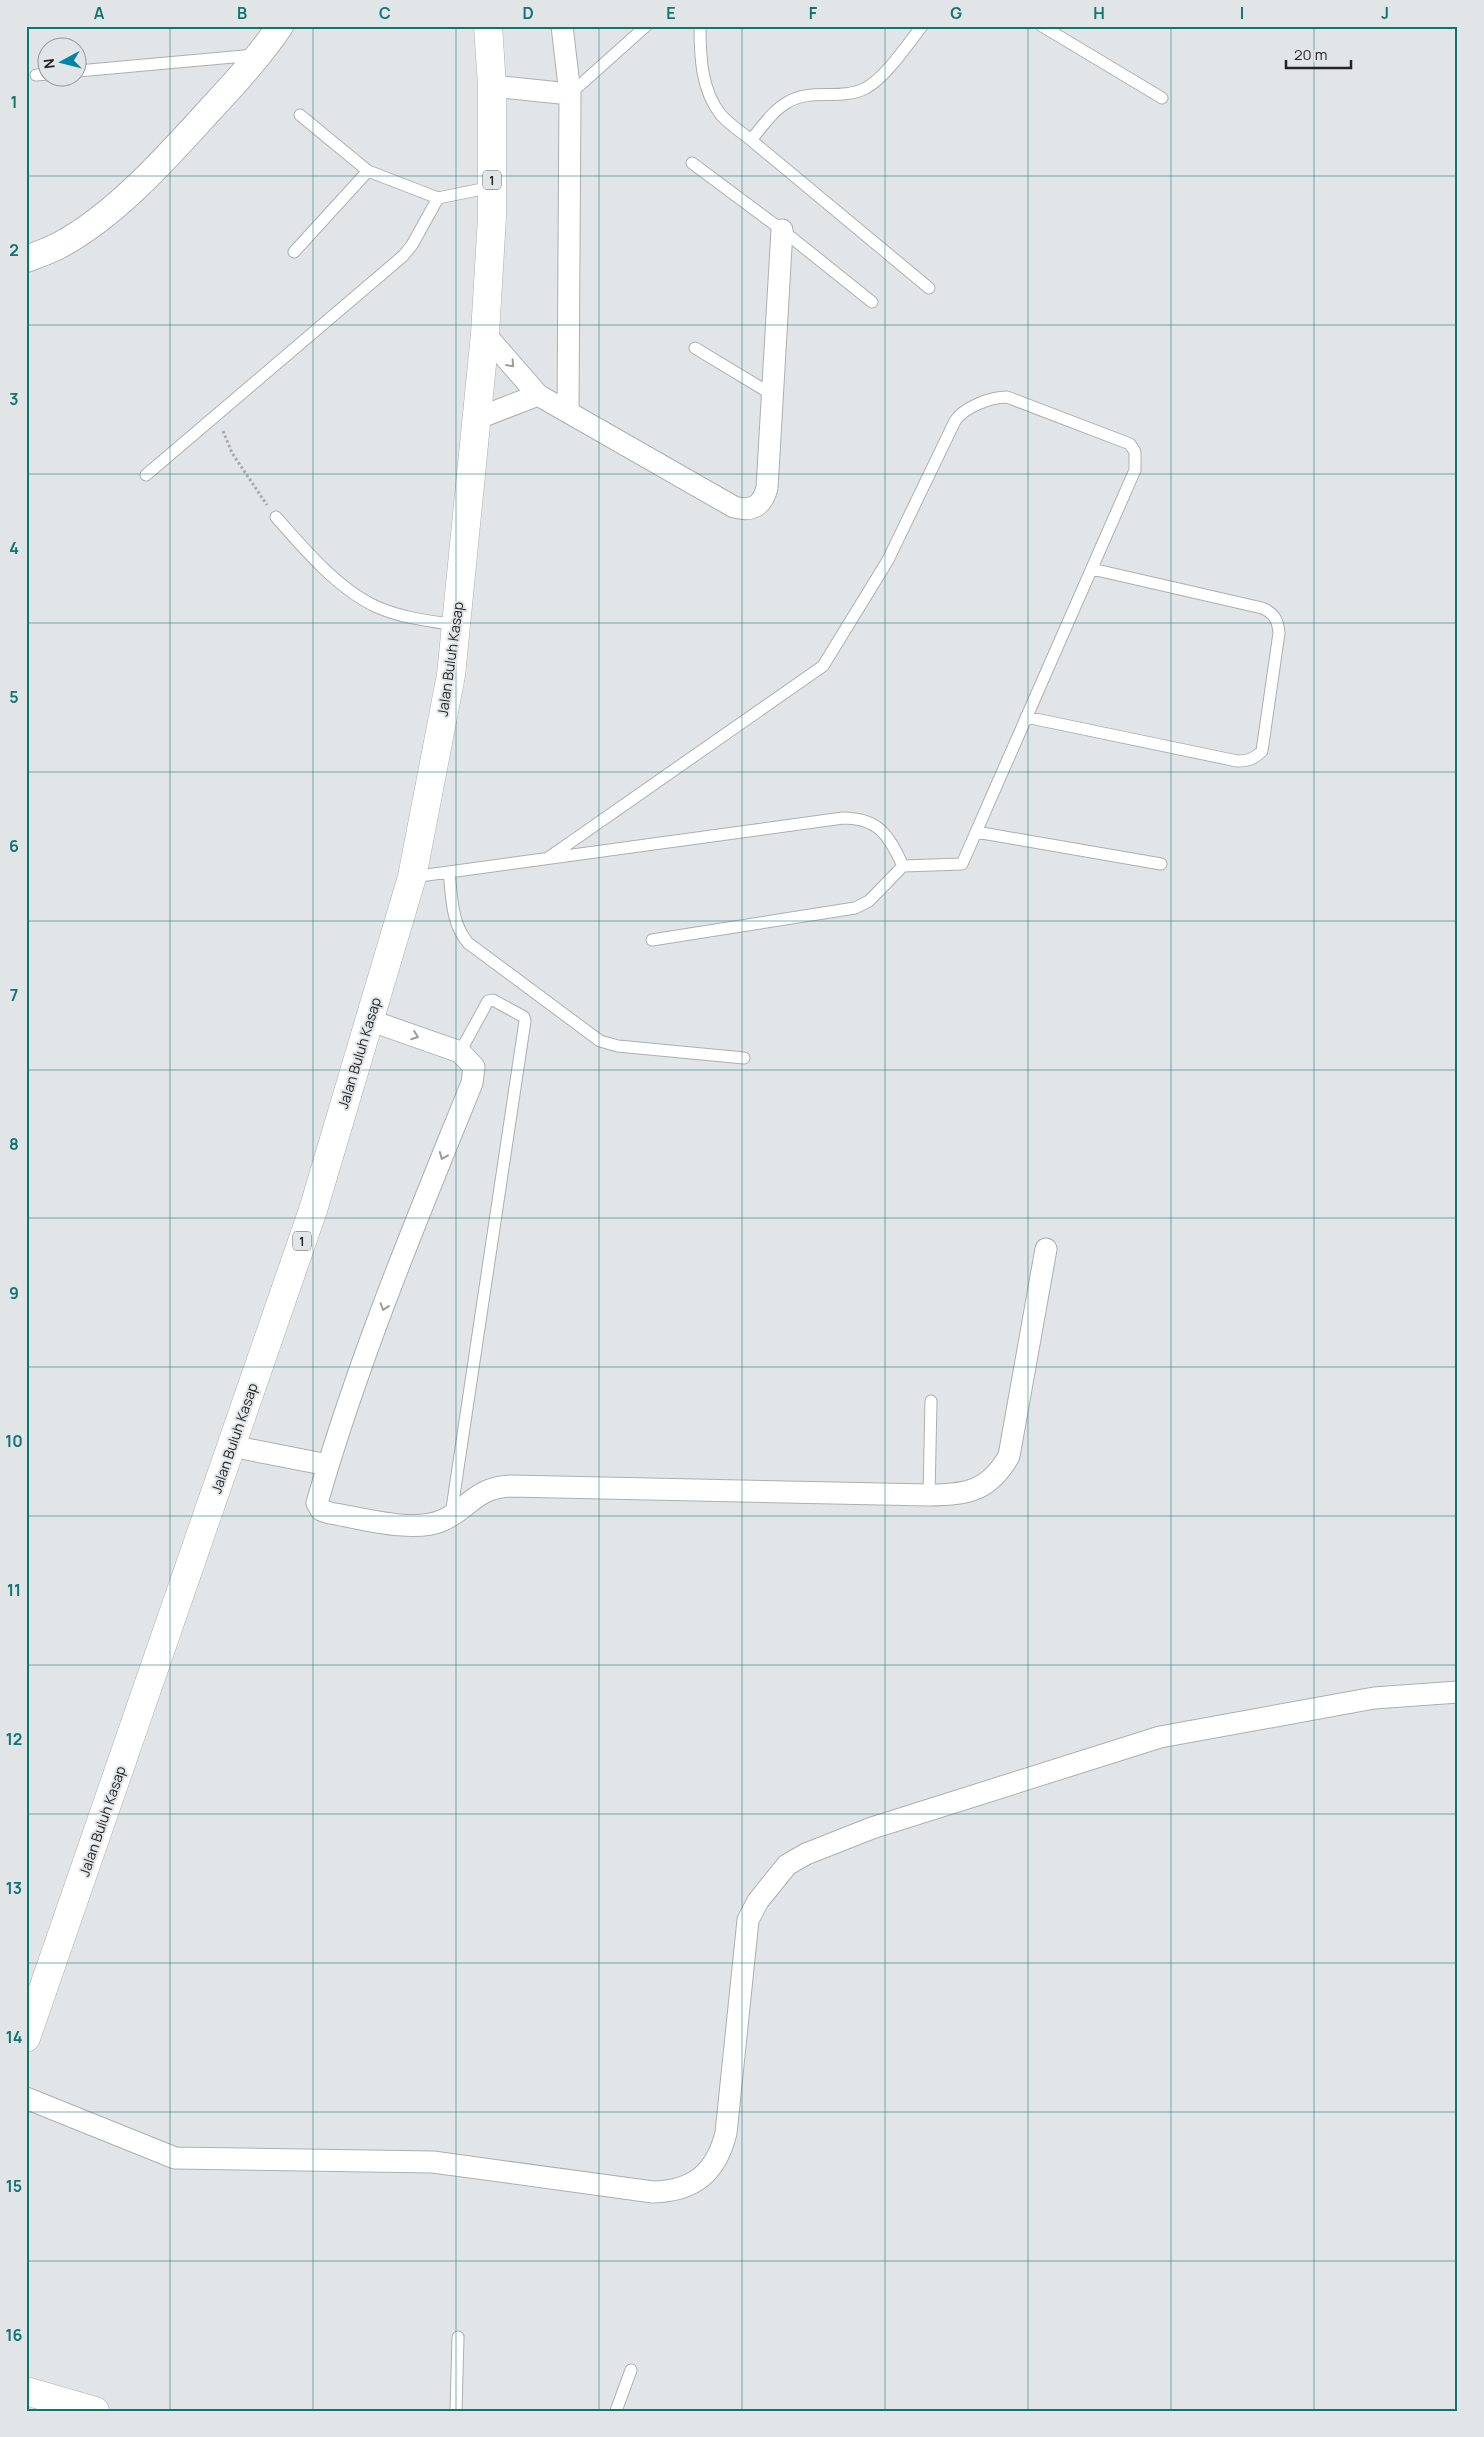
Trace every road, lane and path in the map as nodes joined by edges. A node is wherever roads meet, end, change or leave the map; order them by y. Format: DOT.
graph roads {
  1 [pos="280,26"];
  2 [pos="488,26"];
  3 [pos="562,26"];
  4 [pos="646,26"];
  5 [pos="700,26"];
  6 [pos="922,26"];
  7 [pos="1042,26"];
  8 [pos="261,54"];
  9 [pos="88,70"];
  10 [pos="492,86"];
  11 [pos="570,94"];
  12 [pos="1162,98"];
  13 [pos="300,115"];
  14 [pos="750,140"];
  15 [pos="692,163"];
  16 [pos="368,171"];
  17 [pos="492,187"];
  18 [pos="438,198"];
  19 [pos="782,230"];
  20 [pos="294,252"];
  21 [pos="26,259"];
  22 [pos="929,288"];
  23 [pos="872,302"];
  24 [pos="485,334"];
  25 [pos="695,348"];
  26 [pos="538,395"];
  27 [pos="773,395"];
  28 [pos="568,412"];
  29 [pos="216,415"];
  30 [pos="476,419"];
  31 [pos="146,475"];
  32 [pos="276,517"];
  33 [pos="1092,569"];
  34 [pos="456,625"];
  35 [pos="1026,717"];
  36 [pos="976,832"];
  37 [pos="548,858"];
  38 [pos="1161,864"];
  39 [pos="903,866"];
  40 [pos="449,872"];
  41 [pos="412,877"];
  42 [pos="652,940"];
  43 [pos="369,1020"];
  44 [pos="460,1052"];
  45 [pos="744,1058"];
  46 [pos="1046,1249"];
  47 [pos="931,1401"];
  48 [pos="231,1446"];
  49 [pos="328,1465"];
  50 [pos="929,1495"];
  51 [pos="451,1516"];
  52 [pos="1458,1692"];
  53 [pos="26,2038"];
  54 [pos="26,2098"];
  55 [pos="458,2337"];
  56 [pos="632,2370"];
  57 [pos="26,2391"];
  58 [pos="96,2411"];
  59 [pos="456,2411"];
  60 [pos="616,2411"];
  1 -- 8 [label="street"];
  2 -- 10 [label="main road, Jalan Buluh Kasap / 1"];
  3 -- 11 [label="street"];
  4 -- 11 [label="lane"];
  5 -- 14 [label="lane"];
  6 -- 14 [label="lane"];
  7 -- 12 [label="lane"];
  8 -- 9 [label="lane"];
  8 -- 21 [label="street"];
  10 -- 11 [label="street"];
  10 -- 17 [label="main road, Jalan Buluh Kasap / 1"];
  11 -- 28 [label="street"];
  13 -- 16 [label="lane"];
  14 -- 22 [label="lane"];
  15 -- 19 [label="lane"];
  16 -- 18 [label="lane"];
  16 -- 20 [label="lane"];
  17 -- 18 [label="lane"];
  17 -- 24 [label="main road, Jalan Buluh Kasap / 1"];
  18 -- 29 [label="lane"];
  19 -- 23 [label="lane"];
  19 -- 27 [label="street"];
  24 -- 26 [label="street, one-way"];
  24 -- 30 [label="main road, Jalan Buluh Kasap / 1"];
  25 -- 27 [label="lane"];
  26 -- 28 [label="street"];
  26 -- 30 [label="street"];
  27 -- 28 [label="street"];
  29 -- 31 [label="lane"];
  29 -- 32 [label="path"];
  30 -- 34 [label="main road, Jalan Buluh Kasap / 1"];
  32 -- 34 [label="lane"];
  33 -- 35 [label="lane"];
  33 -- 35 [label="lane"];
  33 -- 37 [label="lane"];
  34 -- 41 [label="main road, Jalan Buluh Kasap / 1"];
  35 -- 36 [label="lane"];
  36 -- 38 [label="lane"];
  36 -- 39 [label="lane"];
  37 -- 39 [label="lane"];
  37 -- 40 [label="lane"];
  39 -- 42 [label="lane"];
  40 -- 41 [label="lane"];
  40 -- 45 [label="lane"];
  41 -- 43 [label="main road, Jalan Buluh Kasap / 1"];
  43 -- 44 [label="street, one-way"];
  43 -- 48 [label="main road, Jalan Buluh Kasap / 1"];
  44 -- 49 [label="street, one-way"];
  44 -- 51 [label="lane"];
  46 -- 50 [label="street"];
  47 -- 50 [label="lane"];
  48 -- 49 [label="street"];
  48 -- 53 [label="main road, Jalan Buluh Kasap / 1"];
  49 -- 51 [label="street"];
  50 -- 51 [label="street"];
  52 -- 54 [label="street"];
  55 -- 59 [label="lane"];
  56 -- 60 [label="lane"];
  57 -- 58 [label="main road"];
}
